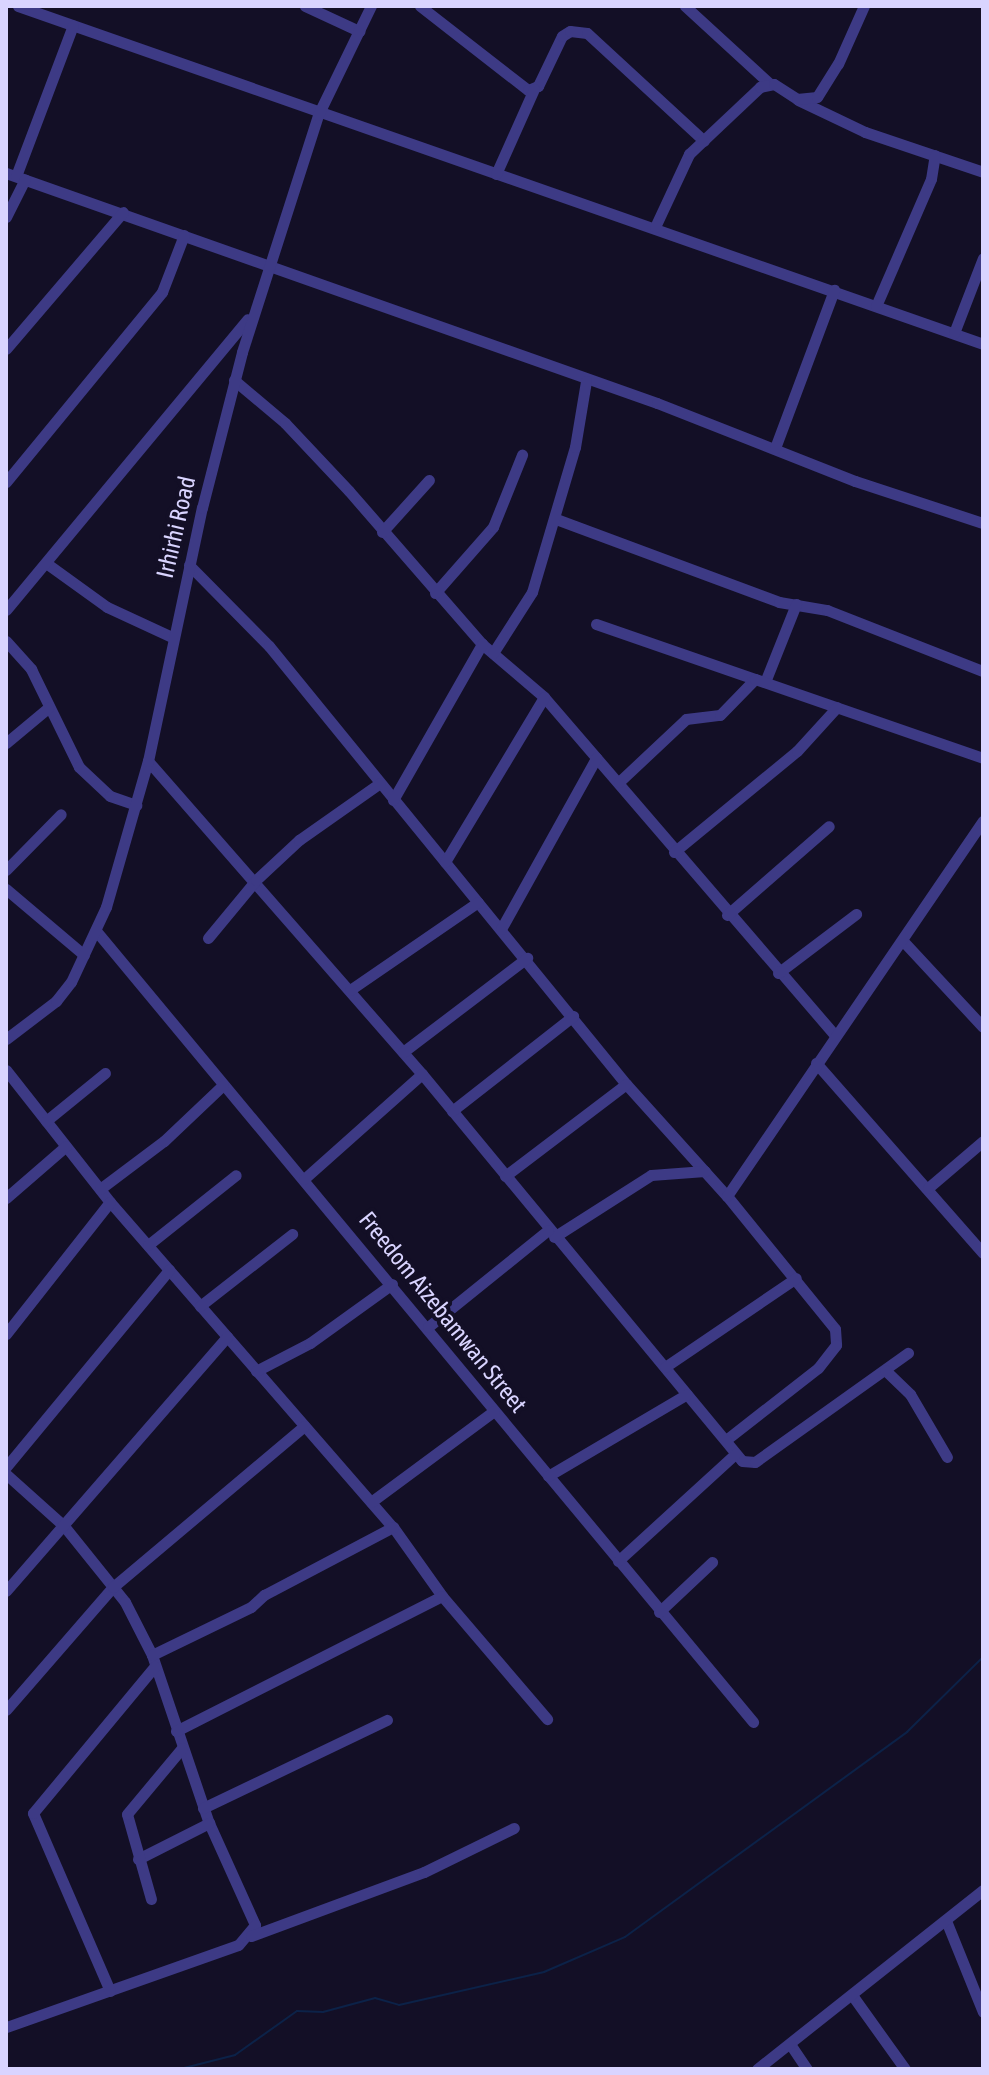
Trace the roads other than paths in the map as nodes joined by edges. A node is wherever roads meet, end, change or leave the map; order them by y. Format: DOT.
graph roads {
  1 [pos="18,6"];
  2 [pos="305,6"];
  3 [pos="371,6"];
  4 [pos="420,6"];
  5 [pos="685,6"];
  6 [pos="864,6"];
  7 [pos="44,10"];
  8 [pos="73,25"];
  9 [pos="359,31"];
  10 [pos="769,83"];
  11 [pos="534,89"];
  12 [pos="797,99"];
  13 [pos="318,115"];
  14 [pos="704,141"];
  15 [pos="935,155"];
  16 [pos="983,172"];
  17 [pos="496,174"];
  18 [pos="16,176"];
  19 [pos="123,212"];
  20 [pos="6,217"];
  21 [pos="655,227"];
  22 [pos="184,235"];
  23 [pos="983,258"];
  24 [pos="270,266"];
  25 [pos="834,290"];
  26 [pos="876,306"];
  27 [pos="253,312"];
  28 [pos="954,333"];
  29 [pos="983,344"];
  30 [pos="6,349"];
  31 [pos="234,380"];
  32 [pos="586,381"];
  33 [pos="775,448"];
  34 [pos="522,455"];
  35 [pos="429,480"];
  36 [pos="6,482"];
  37 [pos="556,519"];
  38 [pos="983,523"];
  39 [pos="382,532"];
  40 [pos="46,563"];
  41 [pos="189,565"];
  42 [pos="435,593"];
  43 [pos="796,604"];
  44 [pos="6,610"];
  45 [pos="596,624"];
  46 [pos="172,637"];
  47 [pos="6,641"];
  48 [pos="482,644"];
  49 [pos="493,653"];
  50 [pos="983,671"];
  51 [pos="760,680"];
  52 [pos="544,697"];
  53 [pos="837,707"];
  54 [pos="48,708"];
  55 [pos="6,743"];
  56 [pos="596,758"];
  57 [pos="983,758"];
  58 [pos="148,761"];
  59 [pos="619,782"];
  60 [pos="380,783"];
  61 [pos="393,800"];
  62 [pos="136,805"];
  63 [pos="61,814"];
  64 [pos="983,821"];
  65 [pos="829,826"];
  66 [pos="674,852"];
  67 [pos="445,862"];
  68 [pos="6,870"];
  69 [pos="256,880"];
  70 [pos="6,889"];
  71 [pos="478,902"];
  72 [pos="856,914"];
  73 [pos="727,915"];
  74 [pos="501,929"];
  75 [pos="97,932"];
  76 [pos="208,938"];
  77 [pos="903,941"];
  78 [pos="84,955"];
  79 [pos="527,958"];
  80 [pos="778,973"];
  81 [pos="350,990"];
  82 [pos="573,1016"];
  83 [pos="983,1027"];
  84 [pos="834,1034"];
  85 [pos="6,1039"];
  86 [pos="403,1052"];
  87 [pos="816,1063"];
  88 [pos="6,1070"];
  89 [pos="105,1073"];
  90 [pos="422,1074"];
  91 [pos="626,1084"];
  92 [pos="223,1085"];
  93 [pos="452,1111"];
  94 [pos="46,1121"];
  95 [pos="983,1141"];
  96 [pos="66,1146"];
  97 [pos="705,1171"];
  98 [pos="236,1175"];
  99 [pos="505,1176"];
  100 [pos="304,1179"];
  101 [pos="928,1188"];
  102 [pos="100,1189"];
  103 [pos="727,1196"];
  104 [pos="6,1198"];
  105 [pos="110,1202"];
  106 [pos="292,1234"];
  107 [pos="551,1234"];
  108 [pos="148,1245"];
  109 [pos="983,1253"];
  110 [pos="169,1270"];
  111 [pos="796,1278"];
  112 [pos="392,1284"];
  113 [pos="200,1306"];
  114 [pos="428,1327"];
  115 [pos="6,1334"];
  116 [pos="227,1337"];
  117 [pos="908,1353"];
  118 [pos="665,1367"];
  119 [pos="885,1370"];
  120 [pos="256,1371"];
  121 [pos="687,1394"];
  122 [pos="494,1411"];
  123 [pos="304,1426"];
  124 [pos="726,1440"];
  125 [pos="735,1454"];
  126 [pos="947,1457"];
  127 [pos="6,1467"];
  128 [pos="6,1474"];
  129 [pos="548,1476"];
  130 [pos="371,1502"];
  131 [pos="64,1526"];
  132 [pos="393,1527"];
  133 [pos="618,1561"];
  134 [pos="712,1562"];
  135 [pos="113,1587"];
  136 [pos="6,1591"];
  137 [pos="442,1596"];
  138 [pos="659,1612"];
  139 [pos="153,1661"];
  140 [pos="6,1710"];
  141 [pos="547,1719"];
  142 [pos="387,1720"];
  143 [pos="753,1722"];
  144 [pos="176,1731"];
  145 [pos="182,1748"];
  146 [pos="203,1808"];
  147 [pos="209,1823"];
  148 [pos="514,1828"];
  149 [pos="138,1859"];
  150 [pos="983,1890"];
  151 [pos="151,1899"];
  152 [pos="947,1923"];
  153 [pos="251,1936"];
  154 [pos="110,1991"];
  155 [pos="852,1995"];
  156 [pos="983,2012"];
  157 [pos="6,2027"];
  158 [pos="790,2044"];
  159 [pos="757,2069"];
  160 [pos="807,2069"];
  161 [pos="905,2069"];
  1 -- 7 [label="street"];
  2 -- 9 [label="street"];
  3 -- 9 [label="street, Irhirhi Road"];
  4 -- 11 [label="street"];
  5 -- 10 [label="street"];
  6 -- 12 [label="street"];
  7 -- 8 [label="street"];
  8 -- 13 [label="street"];
  8 -- 18 [label="street"];
  9 -- 13 [label="street, Irhirhi Road"];
  10 -- 12 [label="street"];
  10 -- 14 [label="street"];
  11 -- 14 [label="street"];
  11 -- 17 [label="street"];
  12 -- 15 [label="street"];
  13 -- 17 [label="street"];
  13 -- 24 [label="street, Irhirhi Road"];
  14 -- 21 [label="street"];
  15 -- 16 [label="street"];
  15 -- 26 [label="street"];
  17 -- 21 [label="street"];
  18 -- 19 [label="street"];
  18 -- 20 [label="street"];
  19 -- 22 [label="street"];
  19 -- 30 [label="street"];
  21 -- 25 [label="street"];
  22 -- 24 [label="street"];
  22 -- 36 [label="street"];
  23 -- 28 [label="street"];
  24 -- 27 [label="street, Irhirhi Road"];
  24 -- 32 [label="street"];
  25 -- 26 [label="street"];
  25 -- 33 [label="street"];
  26 -- 28 [label="street"];
  27 -- 31 [label="street, Irhirhi Road"];
  27 -- 40 [label="street"];
  28 -- 29 [label="street"];
  31 -- 39 [label="street"];
  31 -- 41 [label="street, Irhirhi Road"];
  32 -- 33 [label="street"];
  32 -- 37 [label="street"];
  33 -- 38 [label="street"];
  34 -- 42 [label="street"];
  35 -- 39 [label="street"];
  37 -- 43 [label="street"];
  37 -- 49 [label="street"];
  39 -- 42 [label="street"];
  40 -- 44 [label="street"];
  40 -- 46 [label="street"];
  41 -- 46 [label="street, Irhirhi Road"];
  41 -- 60 [label="street"];
  42 -- 48 [label="street"];
  43 -- 50 [label="street"];
  43 -- 51 [label="street"];
  45 -- 51 [label="street"];
  46 -- 58 [label="street, Irhirhi Road"];
  47 -- 54 [label="street"];
  48 -- 49 [label="street"];
  48 -- 61 [label="street"];
  49 -- 52 [label="street"];
  51 -- 53 [label="street"];
  51 -- 59 [label="street"];
  52 -- 56 [label="street"];
  52 -- 67 [label="street"];
  53 -- 57 [label="street"];
  53 -- 66 [label="street"];
  54 -- 55 [label="street"];
  54 -- 62 [label="street"];
  56 -- 59 [label="street"];
  56 -- 74 [label="street"];
  58 -- 62 [label="street, Irhirhi Road"];
  58 -- 69 [label="street"];
  59 -- 66 [label="street"];
  60 -- 61 [label="street"];
  60 -- 69 [label="street"];
  61 -- 67 [label="street"];
  62 -- 75 [label="street, Irhirhi Road"];
  63 -- 68 [label="street"];
  64 -- 77 [label="street"];
  65 -- 73 [label="street"];
  66 -- 73 [label="street"];
  67 -- 71 [label="street"];
  69 -- 76 [label="street"];
  69 -- 81 [label="street"];
  70 -- 78 [label="street"];
  71 -- 74 [label="street"];
  71 -- 81 [label="street"];
  72 -- 80 [label="street"];
  73 -- 80 [label="street"];
  74 -- 79 [label="street"];
  75 -- 78 [label="street, Irhirhi Road"];
  75 -- 92 [label="street, Freedom Aizebamwan Street"];
  77 -- 83 [label="street"];
  77 -- 84 [label="street"];
  78 -- 85 [label="street, Irhirhi Road"];
  79 -- 82 [label="street"];
  79 -- 86 [label="street"];
  80 -- 84 [label="street"];
  81 -- 86 [label="street"];
  82 -- 91 [label="street"];
  82 -- 93 [label="street"];
  84 -- 87 [label="street"];
  86 -- 90 [label="street"];
  87 -- 101 [label="street"];
  87 -- 103 [label="street"];
  88 -- 94 [label="street"];
  89 -- 94 [label="street"];
  90 -- 93 [label="street"];
  90 -- 100 [label="street"];
  91 -- 97 [label="street"];
  91 -- 99 [label="street"];
  92 -- 100 [label="street, Freedom Aizebamwan Street"];
  92 -- 102 [label="street"];
  93 -- 99 [label="street"];
  94 -- 96 [label="street"];
  95 -- 101 [label="street"];
  96 -- 102 [label="street"];
  96 -- 104 [label="street"];
  97 -- 103 [label="street"];
  97 -- 107 [label="street"];
  98 -- 108 [label="street"];
  99 -- 107 [label="street"];
  100 -- 112 [label="street, Freedom Aizebamwan Street"];
  101 -- 109 [label="street"];
  102 -- 105 [label="street"];
  103 -- 111 [label="street"];
  105 -- 108 [label="street"];
  105 -- 115 [label="street"];
  106 -- 113 [label="street"];
  107 -- 114 [label="street"];
  107 -- 118 [label="street"];
  108 -- 110 [label="street"];
  110 -- 113 [label="street"];
  110 -- 127 [label="street"];
  111 -- 118 [label="street"];
  111 -- 124 [label="street"];
  112 -- 114 [label="street, Freedom Aizebamwan Street"];
  112 -- 120 [label="street"];
  113 -- 116 [label="street"];
  114 -- 122 [label="street, Freedom Aizebamwan Street"];
  116 -- 120 [label="street"];
  116 -- 131 [label="street"];
  117 -- 119 [label="street"];
  118 -- 121 [label="street"];
  119 -- 125 [label="street"];
  119 -- 126 [label="street"];
  120 -- 123 [label="street"];
  121 -- 124 [label="street"];
  121 -- 129 [label="street"];
  122 -- 129 [label="street, Freedom Aizebamwan Street"];
  122 -- 130 [label="street"];
  123 -- 130 [label="street"];
  123 -- 135 [label="street"];
  124 -- 125 [label="street"];
  125 -- 133 [label="street"];
  128 -- 131 [label="street"];
  129 -- 133 [label="street, Freedom Aizebamwan Street"];
  130 -- 132 [label="street"];
  131 -- 135 [label="street"];
  131 -- 136 [label="street"];
  132 -- 137 [label="street"];
  132 -- 139 [label="street"];
  133 -- 138 [label="street, Freedom Aizebamwan Street"];
  134 -- 138 [label="street"];
  135 -- 139 [label="street"];
  135 -- 140 [label="street"];
  137 -- 141 [label="street"];
  137 -- 144 [label="street"];
  138 -- 143 [label="street, Freedom Aizebamwan Street"];
  139 -- 144 [label="street"];
  139 -- 154 [label="street"];
  142 -- 146 [label="street"];
  144 -- 145 [label="street"];
  145 -- 146 [label="street"];
  145 -- 149 [label="street"];
  146 -- 147 [label="street"];
  147 -- 149 [label="street"];
  147 -- 153 [label="street"];
  148 -- 153 [label="street"];
  149 -- 151 [label="street"];
  150 -- 152 [label="street"];
  152 -- 155 [label="street"];
  152 -- 156 [label="street"];
  153 -- 154 [label="street"];
  154 -- 157 [label="street"];
  155 -- 158 [label="street"];
  155 -- 161 [label="street"];
  158 -- 159 [label="street"];
  158 -- 160 [label="street"];
}
